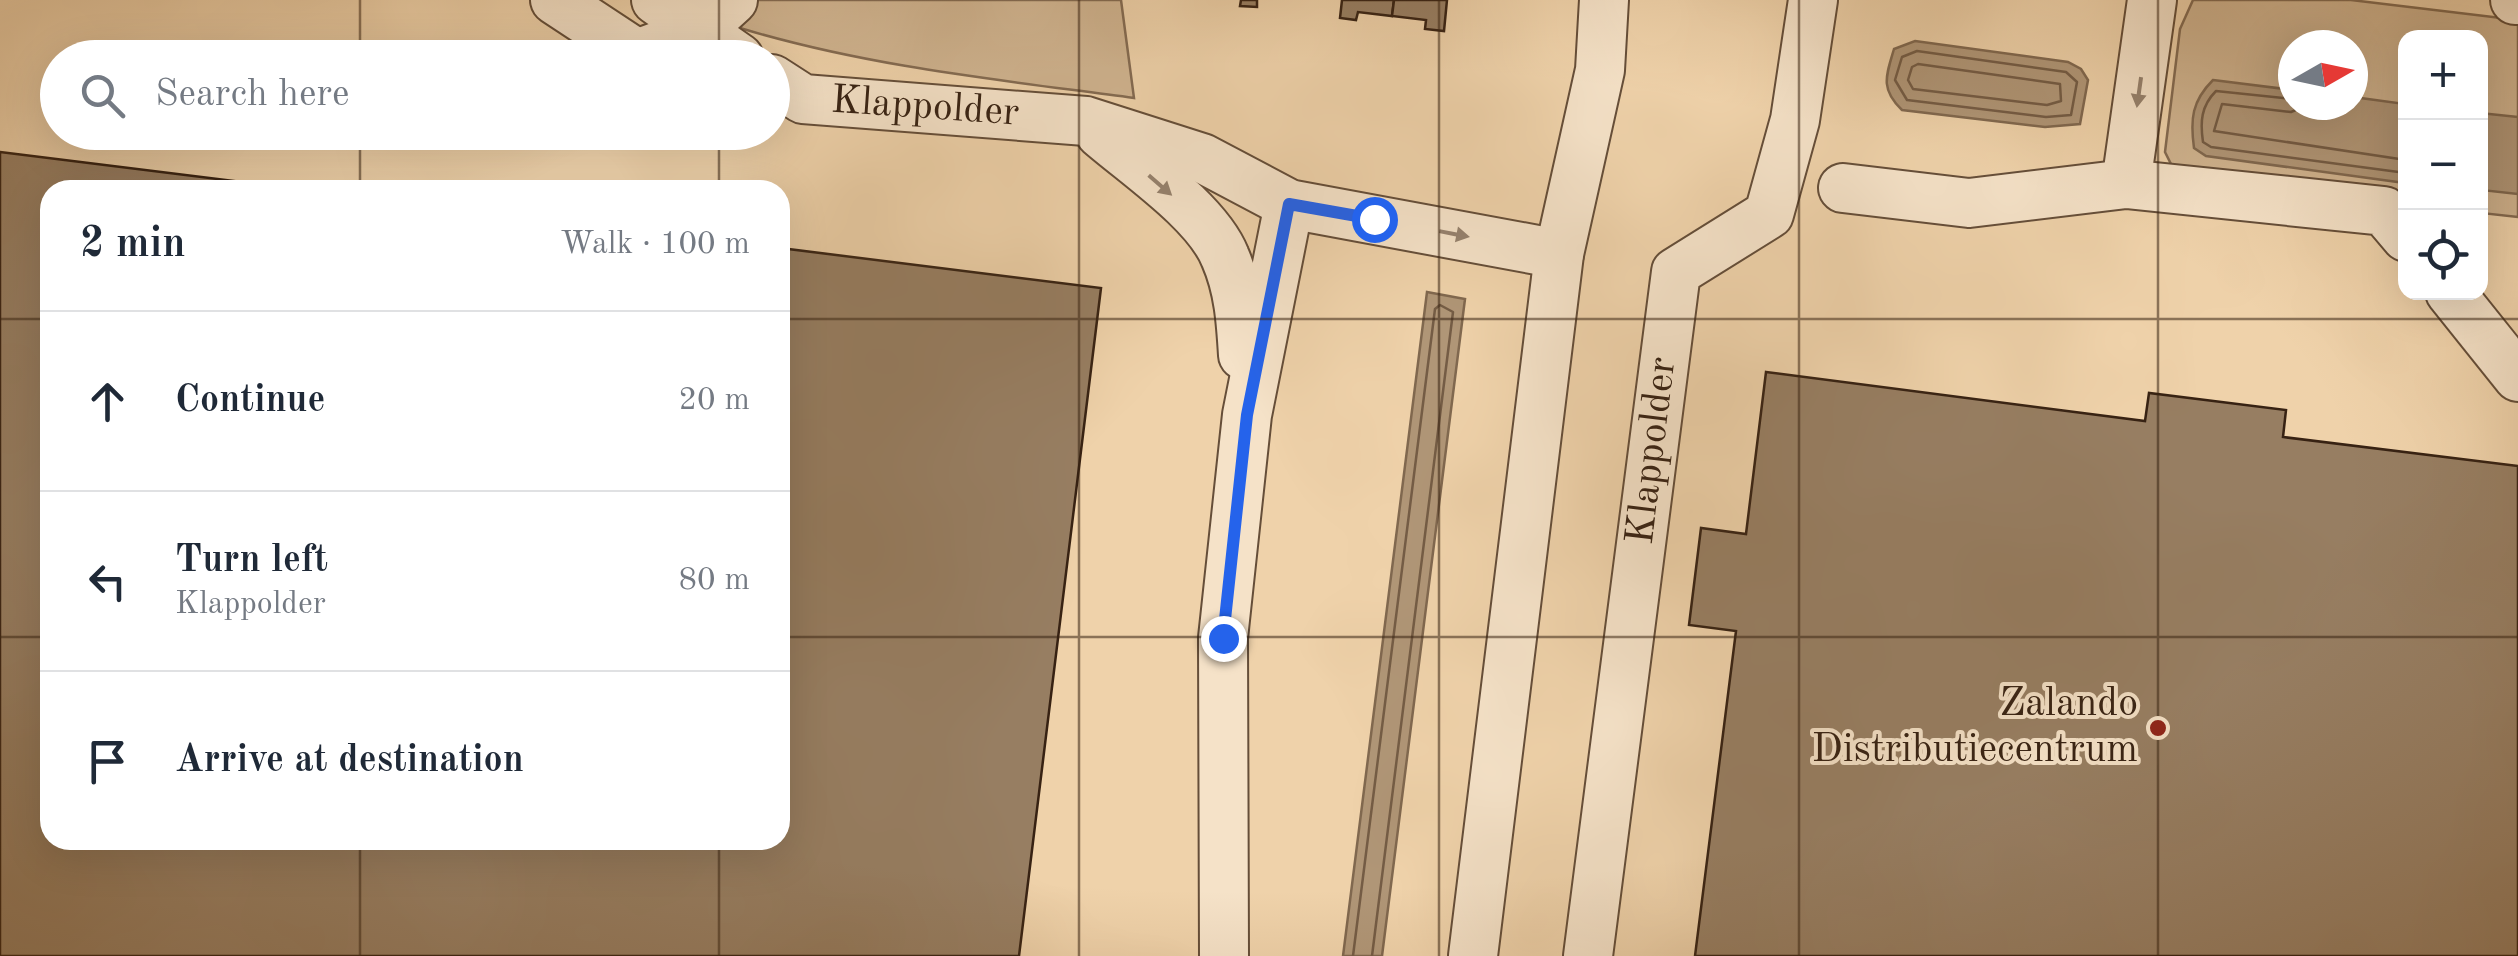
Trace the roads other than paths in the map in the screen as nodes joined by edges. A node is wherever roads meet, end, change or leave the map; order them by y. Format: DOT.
graph roads {
  1 [pos="555,0"];
  2 [pos="656,0"];
  3 [pos="1604,0"];
  4 [pos="1814,0"];
  5 [pos="2152,0"];
  6 [pos="716,15"];
  7 [pos="616,40"];
  8 [pos="665,40"];
  9 [pos="730,40"];
  10 [pos="790,91"];
  11 [pos="1086,121"];
  12 [pos="2126,184"];
  13 [pos="1843,188"];
  14 [pos="1289,204"];
  15 [pos="2398,228"];
  16 [pos="1559,254"];
  17 [pos="2456,300"];
  18 [pos="2518,377"];
  19 [pos="1247,415"];
  20 [pos="1224,956"];
  21 [pos="1473,956"];
  22 [pos="1588,956"];
  1 -- 7 [label="street"];
  2 -- 6 [label="street"];
  3 -- 16 [label="street"];
  4 -- 22 [label="street, Klappolder"];
  5 -- 12 [label="street, one-way"];
  6 -- 8 [label="street"];
  6 -- 9 [label="street"];
  10 -- 11 [label="street, Klappolder"];
  11 -- 14 [label="street, Klappolder"];
  11 -- 19 [label="street, one-way"];
  12 -- 13 [label="street"];
  12 -- 15 [label="street"];
  14 -- 16 [label="street, Klappolder, one-way"];
  14 -- 19 [label="street"];
  16 -- 21 [label="street"];
  17 -- 18 [label="street"];
  19 -- 20 [label="street"];
}
